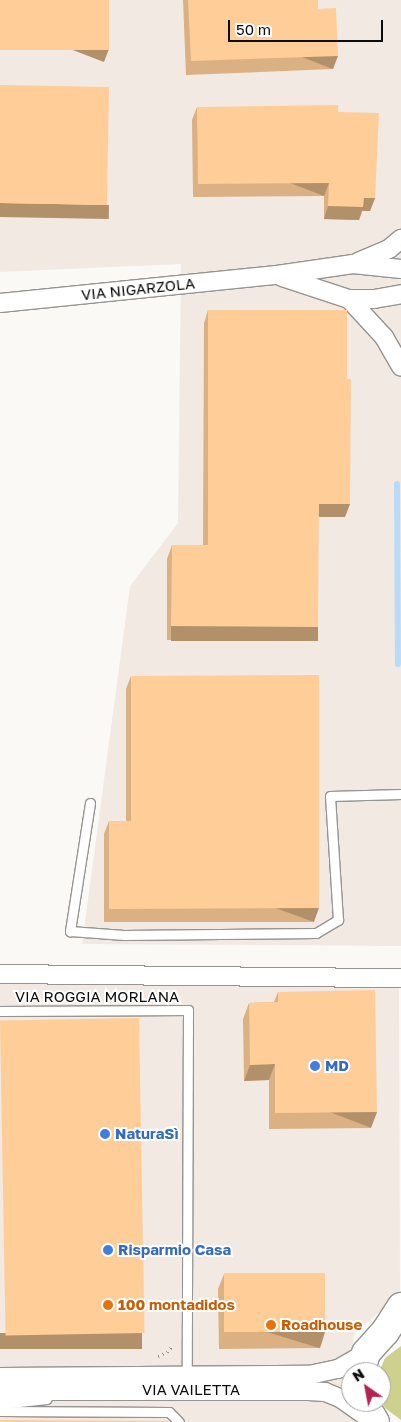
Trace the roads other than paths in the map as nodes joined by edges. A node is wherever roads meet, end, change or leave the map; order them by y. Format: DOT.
graph roads {
  1 [pos="401,239"];
  2 [pos="353,264"];
  3 [pos="401,269"];
  4 [pos="277,275"];
  5 [pos="401,294"];
  6 [pos="349,299"];
  7 [pos="0,303"];
  8 [pos="401,367"];
  9 [pos="401,794"];
  10 [pos="90,803"];
  11 [pos="0,974"];
  12 [pos="401,978"];
  13 [pos="0,1011"];
  14 [pos="401,1307"];
  15 [pos="393,1328"];
  16 [pos="364,1362"];
  17 [pos="341,1367"];
  18 [pos="187,1376"];
  19 [pos="0,1377"];
  20 [pos="122,1390"];
  21 [pos="0,1391"];
  22 [pos="0,1404"];
  23 [pos="0,1411"];
  24 [pos="179,1422"];
  25 [pos="374,1422"];
  1 -- 2 [label="street, VIA NIGARZOLA"];
  2 -- 3 [label="street, VIA NIGARZOLA"];
  2 -- 4 [label="street, VIA NIGARZOLA"];
  4 -- 6 [label="street, VIA NIGARZOLA"];
  4 -- 7 [label="street, VIA NIGARZOLA"];
  5 -- 6 [label="street, VIA NIGARZOLA"];
  6 -- 8 [label="street, VIA NIGARZOLA"];
  9 -- 10 [label="lane"];
  11 -- 12 [label="street"];
  13 -- 18 [label="lane, VIA ROGGIA MORLANA"];
  14 -- 15 [label="main road"];
  15 -- 16 [label="main road"];
  17 -- 18 [label="street, VIA VAILETTA"];
  18 -- 19 [label="street, VIA VAILETTA"];
  20 -- 21 [label="street, VIA VAILETTA"];
  20 -- 22 [label="lane"];
  20 -- 25 [label="street, VIA VAILETTA"];
  23 -- 24 [label="lane"];
}
